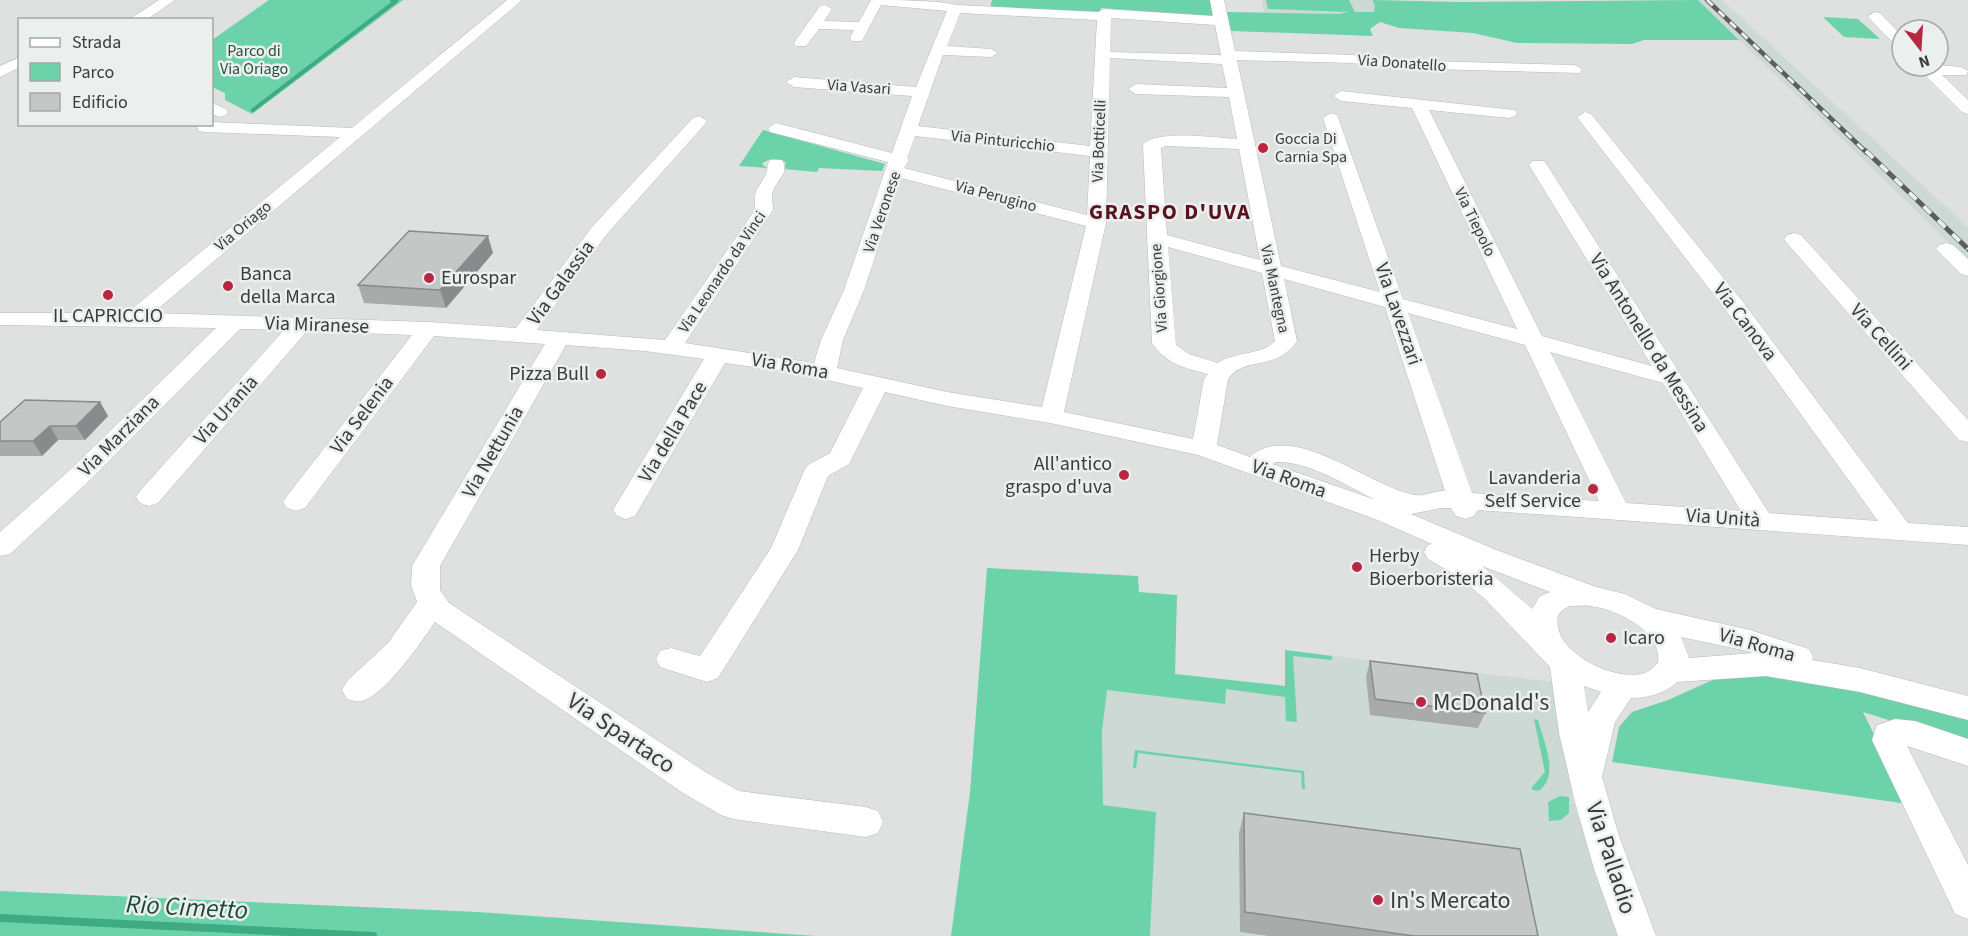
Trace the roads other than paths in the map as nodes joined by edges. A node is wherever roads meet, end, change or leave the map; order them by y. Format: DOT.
graph roads {
  1 [pos="168,0"];
  2 [pos="515,0"];
  3 [pos="1218,0"];
  4 [pos="876,1"];
  5 [pos="825,9"];
  6 [pos="956,9"];
  7 [pos="1104,16"];
  8 [pos="1875,16"];
  9 [pos="138,18"];
  10 [pos="1221,21"];
  11 [pos="815,25"];
  12 [pos="1890,32"];
  13 [pos="801,43"];
  14 [pos="937,50"];
  15 [pos="992,53"];
  16 [pos="1115,55"];
  17 [pos="1230,58"];
  18 [pos="18,62"];
  19 [pos="1574,70"];
  20 [pos="1950,70"];
  21 [pos="0,72"];
  22 [pos="1961,72"];
  23 [pos="1937,78"];
  24 [pos="794,82"];
  25 [pos="1136,89"];
  26 [pos="923,92"];
  27 [pos="1235,93"];
  28 [pos="1341,96"];
  29 [pos="1418,103"];
  30 [pos="1968,109"];
  31 [pos="1509,113"];
  32 [pos="1585,117"];
  33 [pos="213,118"];
  34 [pos="213,118"];
  35 [pos="1331,118"];
  36 [pos="699,121"];
  37 [pos="776,128"];
  38 [pos="254,129"];
  39 [pos="909,130"];
  40 [pos="354,133"];
  41 [pos="1245,144"];
  42 [pos="1097,152"];
  43 [pos="776,164"];
  44 [pos="898,165"];
  45 [pos="1538,165"];
  46 [pos="1096,223"];
  47 [pos="1156,238"];
  48 [pos="1794,239"];
  49 [pos="1946,249"];
  50 [pos="1271,270"];
  51 [pos="1968,270"];
  52 [pos="1395,303"];
  53 [pos="0,319"];
  54 [pos="133,319"];
  55 [pos="234,322"];
  56 [pos="302,324"];
  57 [pos="428,329"];
  58 [pos="522,335"];
  59 [pos="560,337"];
  60 [pos="598,340"];
  61 [pos="1532,341"];
  62 [pos="671,347"];
  63 [pos="719,354"];
  64 [pos="1220,370"];
  65 [pos="825,372"];
  66 [pos="1671,378"];
  67 [pos="877,384"];
  68 [pos="979,405"];
  69 [pos="1050,416"];
  70 [pos="1968,435"];
  71 [pos="1139,445"];
  72 [pos="1204,449"];
  73 [pos="1254,472"];
  74 [pos="149,497"];
  75 [pos="296,502"];
  76 [pos="1468,504"];
  77 [pos="626,510"];
  78 [pos="1415,510"];
  79 [pos="1616,510"];
  80 [pos="1760,520"];
  81 [pos="1900,531"];
  82 [pos="1968,536"];
  83 [pos="0,547"];
  84 [pos="1484,569"];
  85 [pos="1586,594"];
  86 [pos="432,603"];
  87 [pos="1651,619"];
  88 [pos="1555,652"];
  89 [pos="671,659"];
  90 [pos="1670,670"];
  91 [pos="1860,680"];
  92 [pos="1622,686"];
  93 [pos="358,690"];
  94 [pos="1968,708"];
  95 [pos="1968,753"];
  96 [pos="1586,779"];
  97 [pos="866,822"];
  98 [pos="1968,902"];
  99 [pos="1637,936"];
  1 -- 9 [label="street"];
  2 -- 40 [label="street, Via Oriago"];
  3 -- 10 [label="street, Via Mantegna"];
  4 -- 6 [label="street"];
  4 -- 11 [label="street"];
  5 -- 11 [label="street"];
  6 -- 7 [label="street"];
  6 -- 14 [label="street, Via Veronese"];
  7 -- 10 [label="street"];
  7 -- 42 [label="street, Via Botticelli"];
  8 -- 12 [label="street"];
  10 -- 17 [label="street, Via Mantegna"];
  11 -- 13 [label="street"];
  14 -- 15 [label="street"];
  14 -- 26 [label="street, Via Veronese"];
  16 -- 17 [label="street"];
  17 -- 19 [label="street, Via Donatello"];
  17 -- 27 [label="street, Via Mantegna"];
  18 -- 21 [label="street"];
  20 -- 22 [label="street"];
  23 -- 30 [label="street"];
  24 -- 26 [label="street, Via Vasari"];
  25 -- 27 [label="street"];
  26 -- 39 [label="street, Via Veronese"];
  27 -- 41 [label="street, Via Mantegna"];
  28 -- 29 [label="street"];
  29 -- 31 [label="street"];
  29 -- 61 [label="street, Via Tiepolo"];
  32 -- 81 [label="street, Via Canova"];
  33 -- 38 [label="street"];
  34 -- 38 [label="street"];
  35 -- 52 [label="street, Via Lavezzari"];
  36 -- 58 [label="street, Via Galassia"];
  37 -- 44 [label="street, Via Perugino"];
  38 -- 40 [label="street"];
  39 -- 42 [label="street, Via Pinturicchio"];
  39 -- 44 [label="street, Via Veronese"];
  40 -- 54 [label="street, Via Oriago"];
  41 -- 47 [label="street, Via Giorgione"];
  41 -- 50 [label="street, Via Mantegna"];
  42 -- 46 [label="street, Via Botticelli"];
  43 -- 62 [label="street, Via Leonardo da Vinci"];
  44 -- 46 [label="street, Via Perugino"];
  44 -- 65 [label="street, Via Veronese"];
  45 -- 66 [label="street, Via Antonello da Messina"];
  46 -- 69 [label="street, Via Botticelli"];
  47 -- 50 [label="street"];
  47 -- 64 [label="street, Via Giorgione"];
  48 -- 70 [label="street, Via Cellini"];
  49 -- 51 [label="street"];
  50 -- 52 [label="street"];
  50 -- 64 [label="street, Via Mantegna"];
  52 -- 61 [label="street"];
  52 -- 76 [label="street, Via Lavezzari"];
  53 -- 54 [label="street, Via Miranese"];
  54 -- 55 [label="street, Via Miranese"];
  55 -- 56 [label="street, Via Miranese"];
  55 -- 83 [label="street, Via Marziana"];
  56 -- 57 [label="street, Via Miranese"];
  56 -- 74 [label="street, Via Urania"];
  57 -- 58 [label="street, Via Miranese"];
  57 -- 75 [label="street, Via Selenia"];
  58 -- 59 [label="street, Via Miranese"];
  59 -- 60 [label="street, Via Miranese"];
  59 -- 86 [label="street, Via Nettunia"];
  60 -- 62 [label="street, Via Roma"];
  61 -- 66 [label="street"];
  61 -- 79 [label="street, Via Tiepolo"];
  62 -- 63 [label="street, Via Roma"];
  63 -- 65 [label="street, Via Roma"];
  63 -- 77 [label="street, Via della Pace"];
  64 -- 72 [label="street"];
  65 -- 67 [label="street, Via Roma"];
  66 -- 80 [label="street, Via Antonello da Messina"];
  67 -- 68 [label="street, Via Roma"];
  67 -- 89 [label="street"];
  68 -- 69 [label="street, Via Roma"];
  68 -- 71 [label="street, Via Roma"];
  69 -- 72 [label="street, Via Roma"];
  71 -- 72 [label="street"];
  71 -- 73 [label="street, Via Roma"];
  72 -- 73 [label="street"];
  73 -- 78 [label="street, Via Roma"];
  73 -- 78 [label="street"];
  73 -- 84 [label="street, Via Roma"];
  76 -- 78 [label="street, Via Unità"];
  76 -- 79 [label="street, Via Unità"];
  76 -- 84 [label="street"];
  78 -- 84 [label="street, Via Roma"];
  79 -- 80 [label="street, Via Unità"];
  80 -- 81 [label="street, Via Unità"];
  81 -- 82 [label="street, Via Unità"];
  84 -- 85 [label="street, Via Roma"];
  84 -- 88 [label="street, Via Roma"];
  85 -- 87 [label="street, Via Roma"];
  85 -- 88 [label="street, Via Roma"];
  86 -- 93 [label="street"];
  86 -- 97 [label="street, Via Spartaco"];
  87 -- 90 [label="street, Via Roma"];
  87 -- 91 [label="street, Via Roma"];
  88 -- 92 [label="street, Via Roma"];
  88 -- 96 [label="street, Via Palladio"];
  90 -- 91 [label="street, Via Roma"];
  90 -- 92 [label="street, Via Roma"];
  91 -- 94 [label="street, Via Roma"];
  92 -- 96 [label="street, Via Palladio"];
  95 -- 98 [label="street"];
  96 -- 99 [label="street, Via Palladio"];
}
